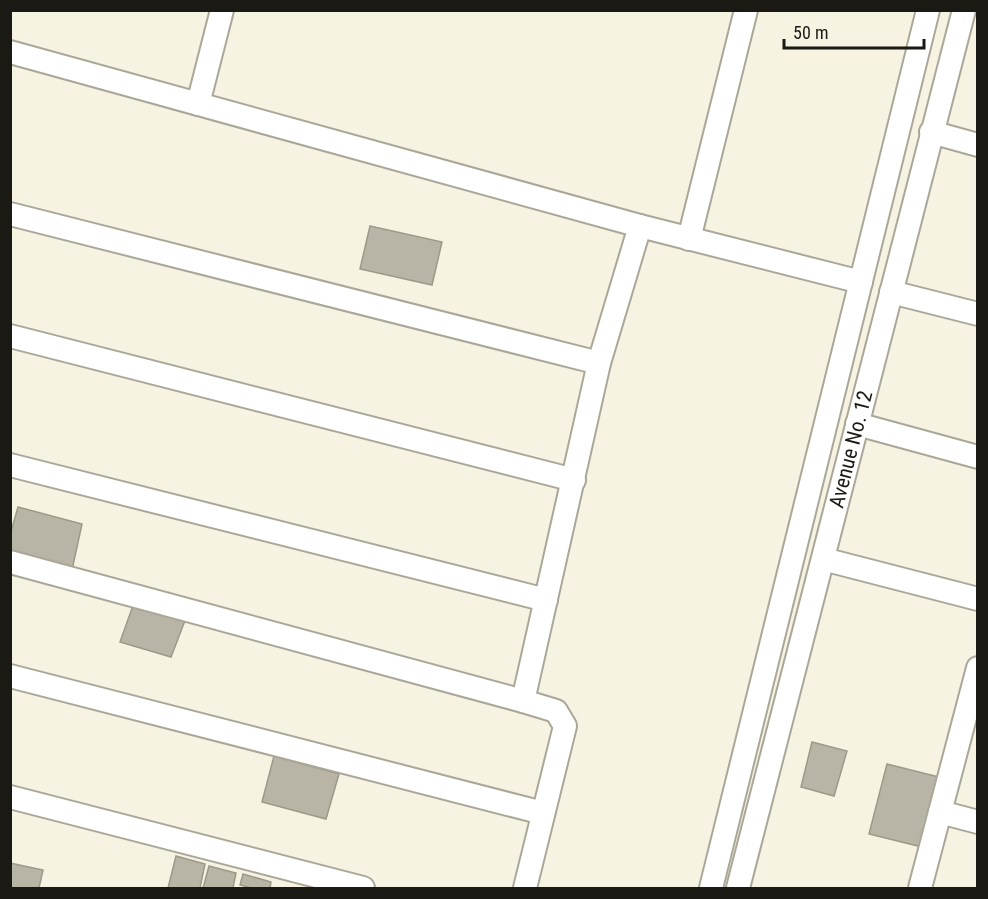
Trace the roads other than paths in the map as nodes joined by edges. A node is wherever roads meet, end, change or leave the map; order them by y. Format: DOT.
graph roads {
  1 [pos="222,10"];
  2 [pos="746,10"];
  3 [pos="964,10"];
  4 [pos="928,11"];
  5 [pos="10,52"];
  6 [pos="198,104"];
  7 [pos="931,132"];
  8 [pos="978,145"];
  9 [pos="10,214"];
  10 [pos="640,226"];
  11 [pos="689,239"];
  12 [pos="861,282"];
  13 [pos="891,292"];
  14 [pos="978,314"];
  15 [pos="10,336"];
  16 [pos="599,363"];
  17 [pos="857,424"];
  18 [pos="978,457"];
  19 [pos="10,465"];
  20 [pos="574,480"];
  21 [pos="822,559"];
  22 [pos="10,562"];
  23 [pos="978,599"];
  24 [pos="546,600"];
  25 [pos="978,668"];
  26 [pos="10,676"];
  27 [pos="523,701"];
  28 [pos="972,709"];
  29 [pos="10,797"];
  30 [pos="940,812"];
  31 [pos="543,813"];
  32 [pos="978,822"];
  33 [pos="363,888"];
  34 [pos="525,888"];
  35 [pos="711,888"];
  36 [pos="738,888"];
  37 [pos="920,888"];
  1 -- 6 [label="street"];
  2 -- 11 [label="street"];
  3 -- 7 [label="street, Avenue No. 12"];
  4 -- 12 [label="street, Avenue No. 12"];
  5 -- 6 [label="street"];
  6 -- 10 [label="street"];
  7 -- 8 [label="street"];
  7 -- 13 [label="street, Avenue No. 12"];
  9 -- 16 [label="street"];
  10 -- 11 [label="street"];
  10 -- 16 [label="street"];
  11 -- 12 [label="street"];
  12 -- 35 [label="street, Avenue No. 12"];
  13 -- 14 [label="street"];
  13 -- 17 [label="street, Avenue No. 12"];
  15 -- 20 [label="street"];
  16 -- 20 [label="street"];
  17 -- 18 [label="street"];
  17 -- 21 [label="street, Avenue No. 12"];
  19 -- 24 [label="street"];
  20 -- 24 [label="street"];
  21 -- 23 [label="street"];
  21 -- 36 [label="street, Avenue No. 12"];
  22 -- 27 [label="street"];
  24 -- 27 [label="street"];
  25 -- 28 [label="street"];
  26 -- 31 [label="street"];
  27 -- 31 [label="street"];
  28 -- 30 [label="street"];
  29 -- 33 [label="street"];
  30 -- 32 [label="street"];
  30 -- 37 [label="street"];
  31 -- 34 [label="street"];
}
